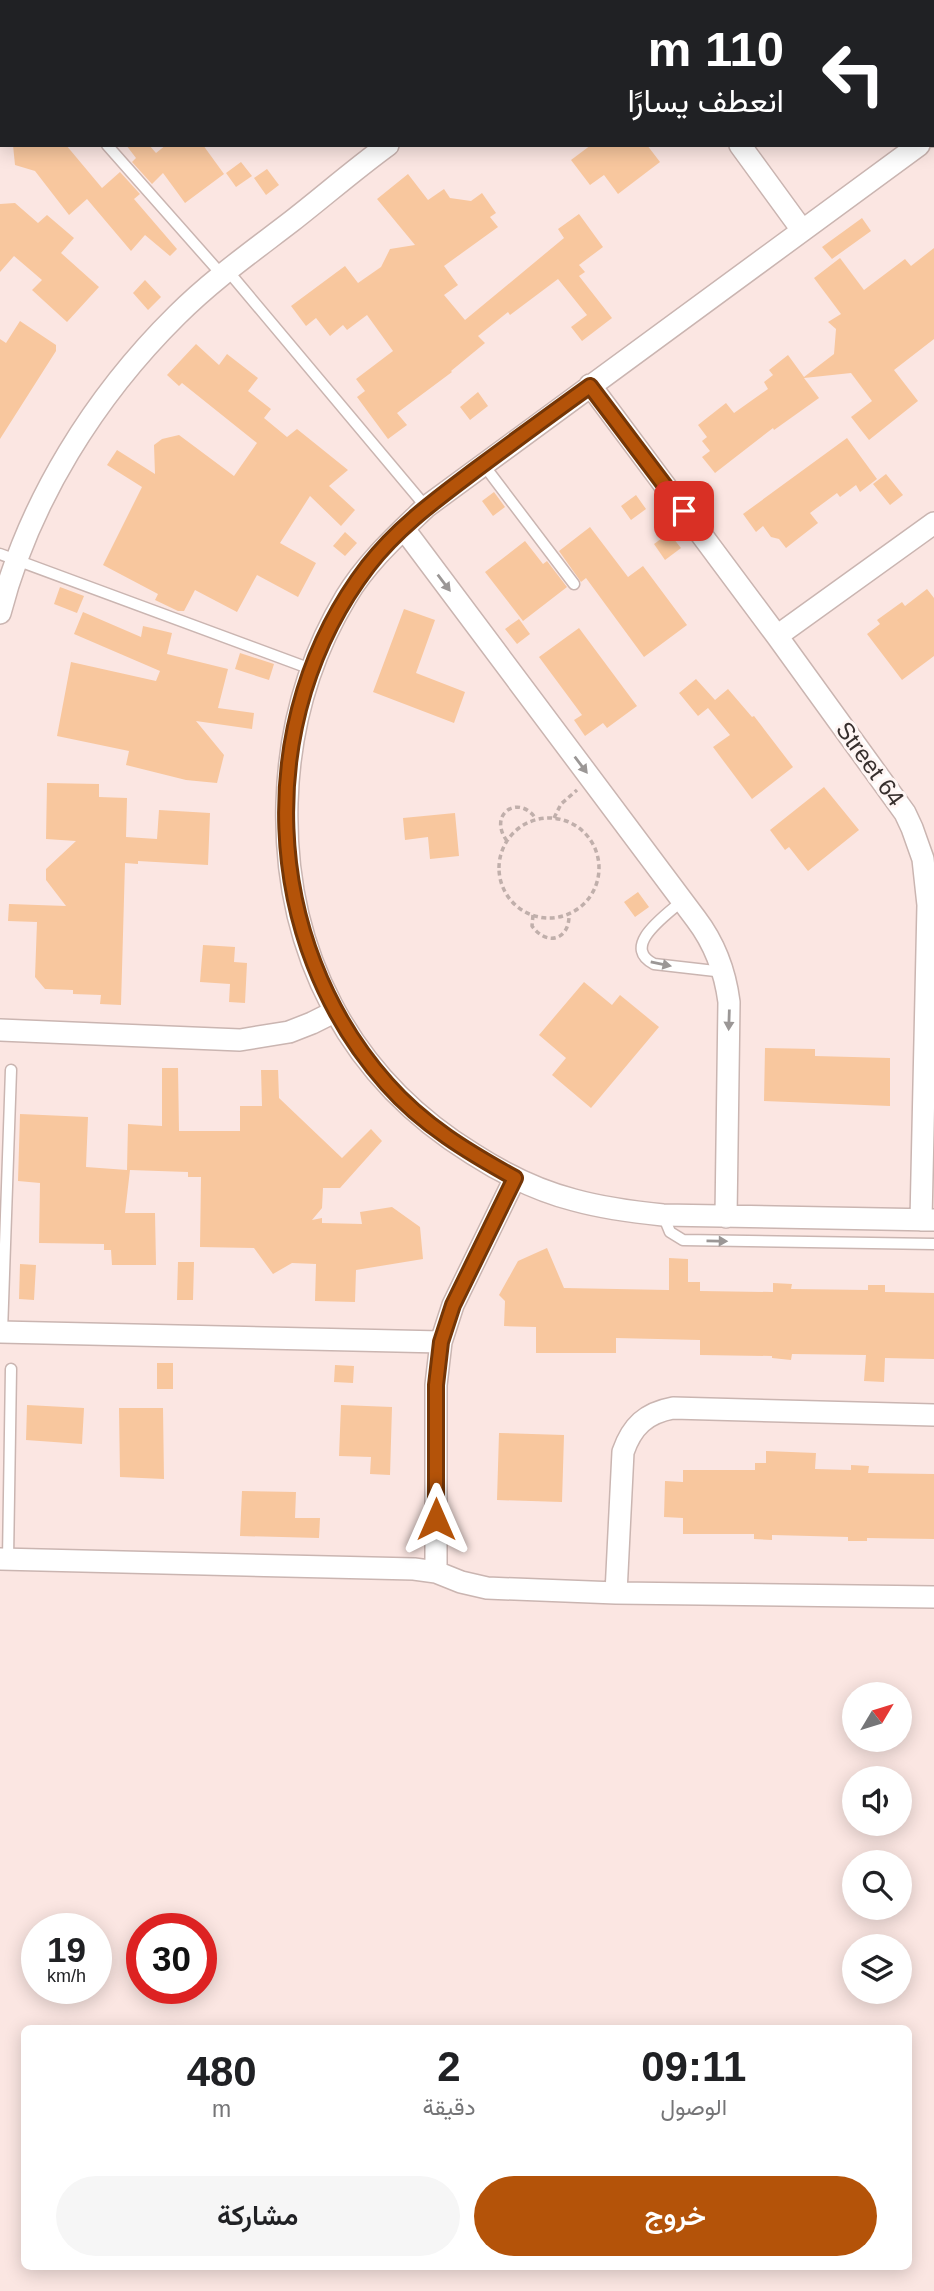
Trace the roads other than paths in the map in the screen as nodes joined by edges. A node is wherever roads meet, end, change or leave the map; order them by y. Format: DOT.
graph roads {
  1 [pos="109,147"];
  2 [pos="385,147"];
  3 [pos="741,147"];
  4 [pos="916,147"];
  5 [pos="802,230"];
  6 [pos="225,273"];
  7 [pos="590,386"];
  8 [pos="483,464"];
  9 [pos="426,507"];
  10 [pos="934,523"];
  11 [pos="404,529"];
  12 [pos="9,557"];
  13 [pos="574,584"];
  14 [pos="0,613"];
  15 [pos="778,636"];
  16 [pos="311,669"];
  17 [pos="682,901"];
  18 [pos="931,905"];
  19 [pos="724,972"];
  20 [pos="334,1012"];
  21 [pos="0,1030"];
  22 [pos="12,1070"];
  23 [pos="929,1120"];
  24 [pos="515,1178"];
  25 [pos="663,1215"];
  26 [pos="726,1217"];
  27 [pos="928,1220"];
  28 [pos="934,1244"];
  29 [pos="1,1332"];
  30 [pos="441,1342"];
  31 [pos="11,1369"];
  32 [pos="934,1415"];
  33 [pos="4,1559"];
  34 [pos="436,1573"];
  35 [pos="616,1593"];
  36 [pos="934,1597"];
  1 -- 6 [label="lane"];
  2 -- 6 [label="street"];
  3 -- 5 [label="street"];
  4 -- 5 [label="street"];
  5 -- 7 [label="street"];
  6 -- 9 [label="lane"];
  6 -- 12 [label="street"];
  7 -- 8 [label="street"];
  7 -- 15 [label="street, Street 64"];
  8 -- 9 [label="street"];
  8 -- 13 [label="lane"];
  9 -- 11 [label="street"];
  10 -- 15 [label="street"];
  11 -- 16 [label="street"];
  11 -- 17 [label="street, one-way"];
  12 -- 14 [label="street"];
  12 -- 16 [label="lane"];
  15 -- 18 [label="street, Street 64"];
  16 -- 20 [label="street"];
  17 -- 19 [label="street"];
  17 -- 19 [label="lane, one-way"];
  18 -- 23 [label="street, Street 64"];
  19 -- 26 [label="street, one-way"];
  20 -- 21 [label="street"];
  20 -- 24 [label="street"];
  22 -- 29 [label="lane"];
  23 -- 27 [label="street, Street 64"];
  24 -- 25 [label="street"];
  24 -- 30 [label="street"];
  25 -- 26 [label="street"];
  25 -- 28 [label="lane, one-way"];
  26 -- 27 [label="street"];
  29 -- 30 [label="street"];
  30 -- 34 [label="street"];
  31 -- 33 [label="lane"];
  32 -- 35 [label="street"];
  33 -- 34 [label="street"];
  34 -- 35 [label="street"];
  35 -- 36 [label="street"];
}
